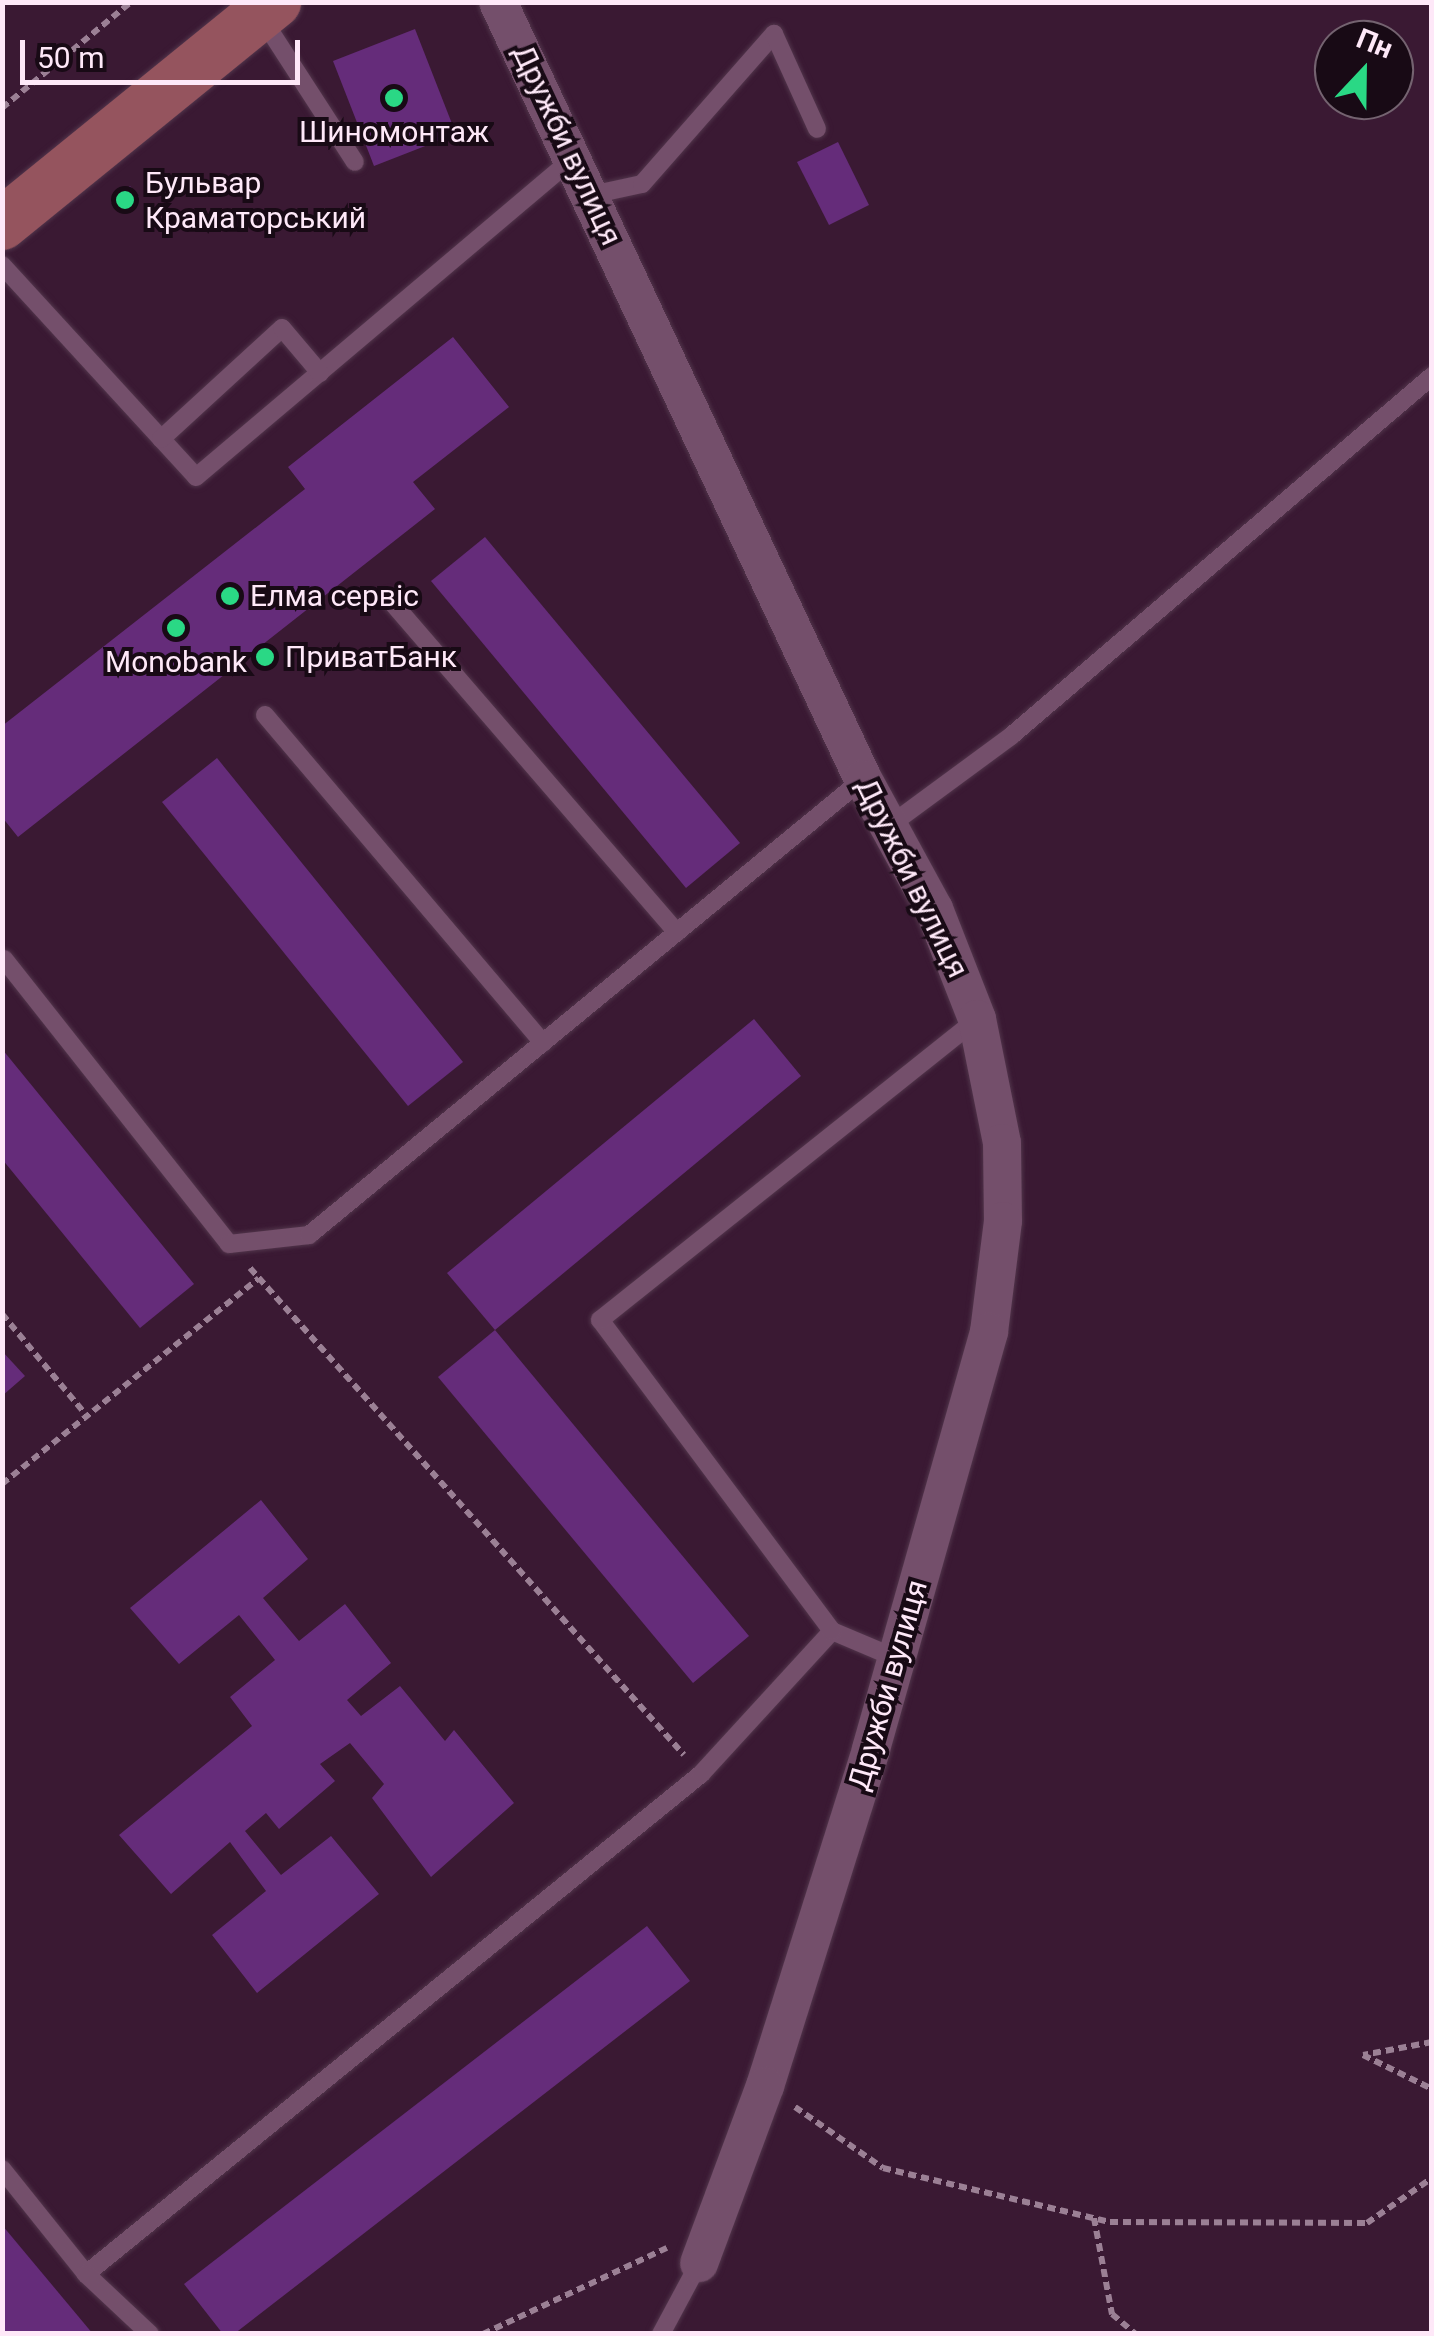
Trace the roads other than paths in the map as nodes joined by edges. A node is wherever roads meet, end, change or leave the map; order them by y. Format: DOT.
graph roads {
  1 [pos="498,2"];
  2 [pos="268,9"];
  3 [pos="817,129"];
  4 [pos="574,158"];
  5 [pos="355,162"];
  6 [pos="592,195"];
  7 [pos="2,224"];
  8 [pos="2,265"];
  9 [pos="320,372"];
  10 [pos="1432,376"];
  11 [pos="161,439"];
  12 [pos="390,600"];
  13 [pos="265,714"];
  14 [pos="863,778"];
  15 [pos="889,826"];
  16 [pos="677,932"];
  17 [pos="4,958"];
  18 [pos="978,1019"];
  19 [pos="543,1043"];
  20 [pos="832,1632"];
  21 [pos="896,1658"];
  22 [pos="2,2168"];
  23 [pos="705,2247"];
  24 [pos="86,2274"];
  25 [pos="150,2334"];
  26 [pos="661,2334"];
  1 -- 4 [label="street, Дружби вулиця"];
  2 -- 5 [label="lane"];
  2 -- 7 [label="street"];
  3 -- 6 [label="lane"];
  4 -- 6 [label="street, Дружби вулиця"];
  4 -- 9 [label="lane"];
  6 -- 14 [label="street, Дружби вулиця"];
  8 -- 11 [label="lane"];
  9 -- 11 [label="lane"];
  9 -- 11 [label="lane"];
  10 -- 15 [label="lane"];
  12 -- 16 [label="lane"];
  13 -- 19 [label="lane"];
  14 -- 15 [label="street, Дружби вулиця"];
  14 -- 16 [label="lane"];
  15 -- 18 [label="street, Дружби вулиця"];
  16 -- 19 [label="lane"];
  17 -- 19 [label="lane"];
  18 -- 20 [label="lane"];
  18 -- 21 [label="street, Дружби вулиця"];
  20 -- 21 [label="lane"];
  20 -- 24 [label="lane"];
  21 -- 23 [label="street, Дружби вулиця"];
  22 -- 24 [label="lane"];
  23 -- 26 [label="lane"];
  24 -- 25 [label="lane"];
}
